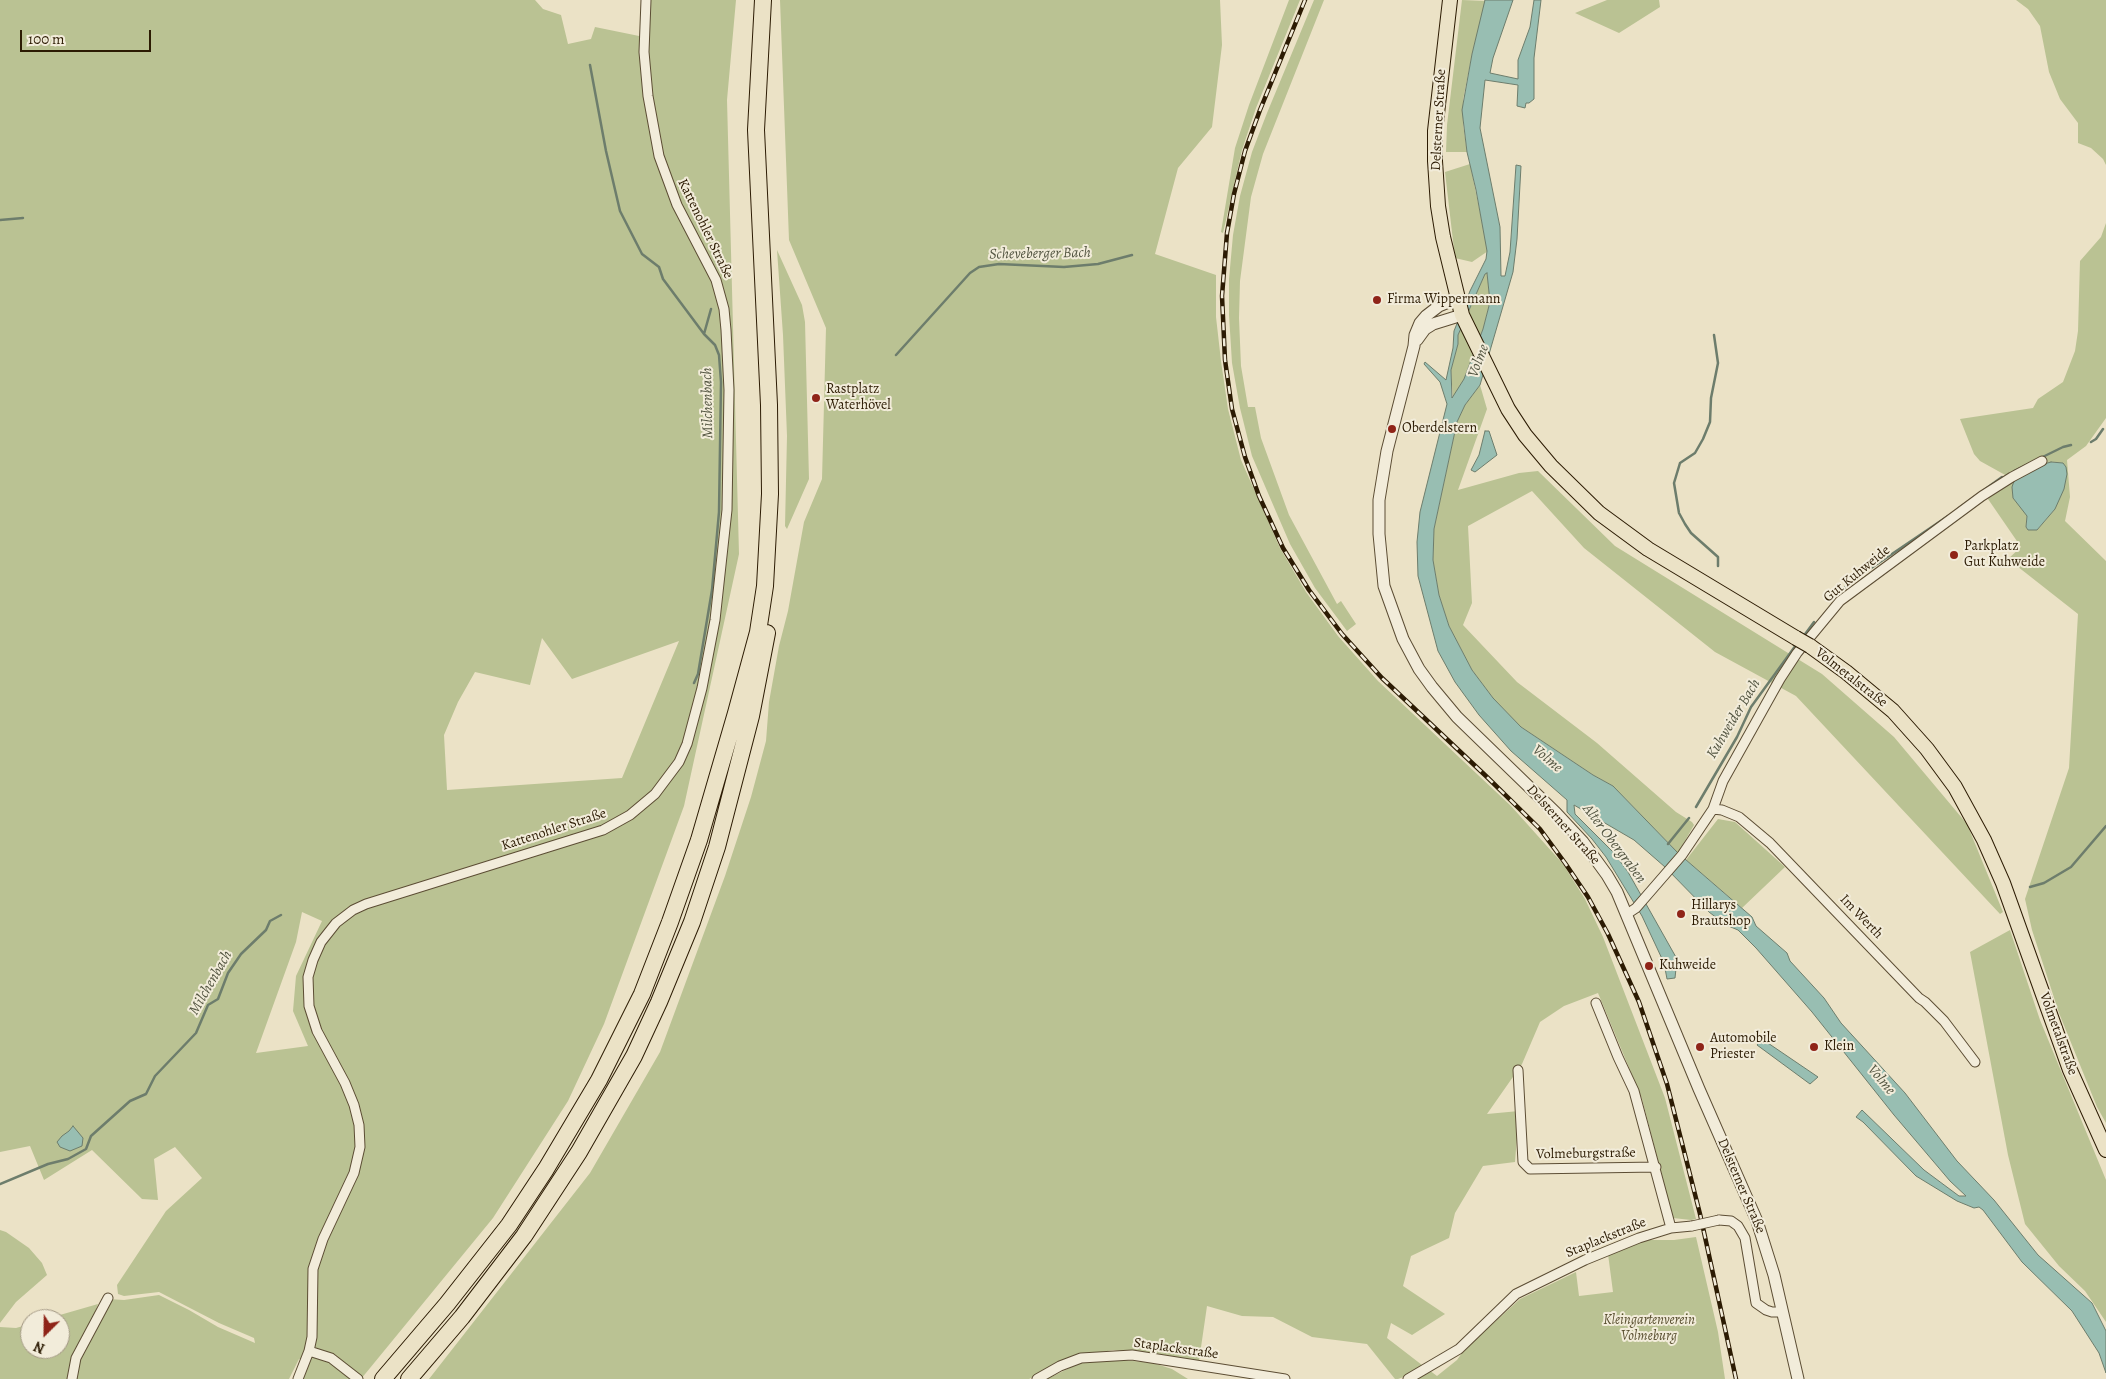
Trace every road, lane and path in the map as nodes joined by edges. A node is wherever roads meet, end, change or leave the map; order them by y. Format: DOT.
graph roads {
  1 [pos="646,0"];
  2 [pos="763,0"];
  3 [pos="770,0"];
  4 [pos="1450,0"];
  5 [pos="1456,299"];
  6 [pos="1462,315"];
  7 [pos="1414,346"];
  8 [pos="2042,461"];
  9 [pos="743,714"];
  10 [pos="1713,809"];
  11 [pos="1631,911"];
  12 [pos="1596,1003"];
  13 [pos="1975,1062"];
  14 [pos="1518,1070"];
  15 [pos="2106,1150"];
  16 [pos="1656,1167"];
  17 [pos="1671,1228"];
  18 [pos="108,1298"];
  19 [pos="1782,1312"];
  20 [pos="309,1351"];
  21 [pos="382,1377"];
  22 [pos="72,1379"];
  23 [pos="298,1379"];
  24 [pos="358,1379"];
  25 [pos="408,1379"];
  26 [pos="1037,1379"];
  27 [pos="1285,1379"];
  28 [pos="1408,1379"];
  29 [pos="1798,1379"];
  1 -- 20 [label="street, Kattenohler Straße"];
  2 -- 9 [label="highway"];
  3 -- 9 [label="highway"];
  4 -- 5 [label="main road, Delsterner Straße"];
  5 -- 6 [label="main road, Delsterner Straße"];
  5 -- 7 [label="street, Delsterner Straße"];
  6 -- 7 [label="street, Delsterner Straße"];
  6 -- 15 [label="main road, Volmetalstraße, bridge"];
  7 -- 11 [label="street, Delsterner Straße"];
  8 -- 10 [label="street, Gut Kuhweide"];
  9 -- 21 [label="highway"];
  9 -- 25 [label="highway"];
  10 -- 11 [label="street, Gut Kuhweide"];
  10 -- 13 [label="street, Im Werth"];
  11 -- 19 [label="street, Delsterner Straße"];
  12 -- 16 [label="street, Volmeburgstraße"];
  14 -- 16 [label="street, Volmeburgstraße"];
  16 -- 17 [label="street, Volmeburgstraße"];
  17 -- 19 [label="street, Staplackstraße, bridge"];
  17 -- 28 [label="street, Staplackstraße"];
  18 -- 22 [label="street"];
  19 -- 29 [label="street, Delsterner Straße"];
  20 -- 23 [label="street, Kattenohler Straße"];
  20 -- 24 [label="street"];
  26 -- 27 [label="street, Staplackstraße"];
}
